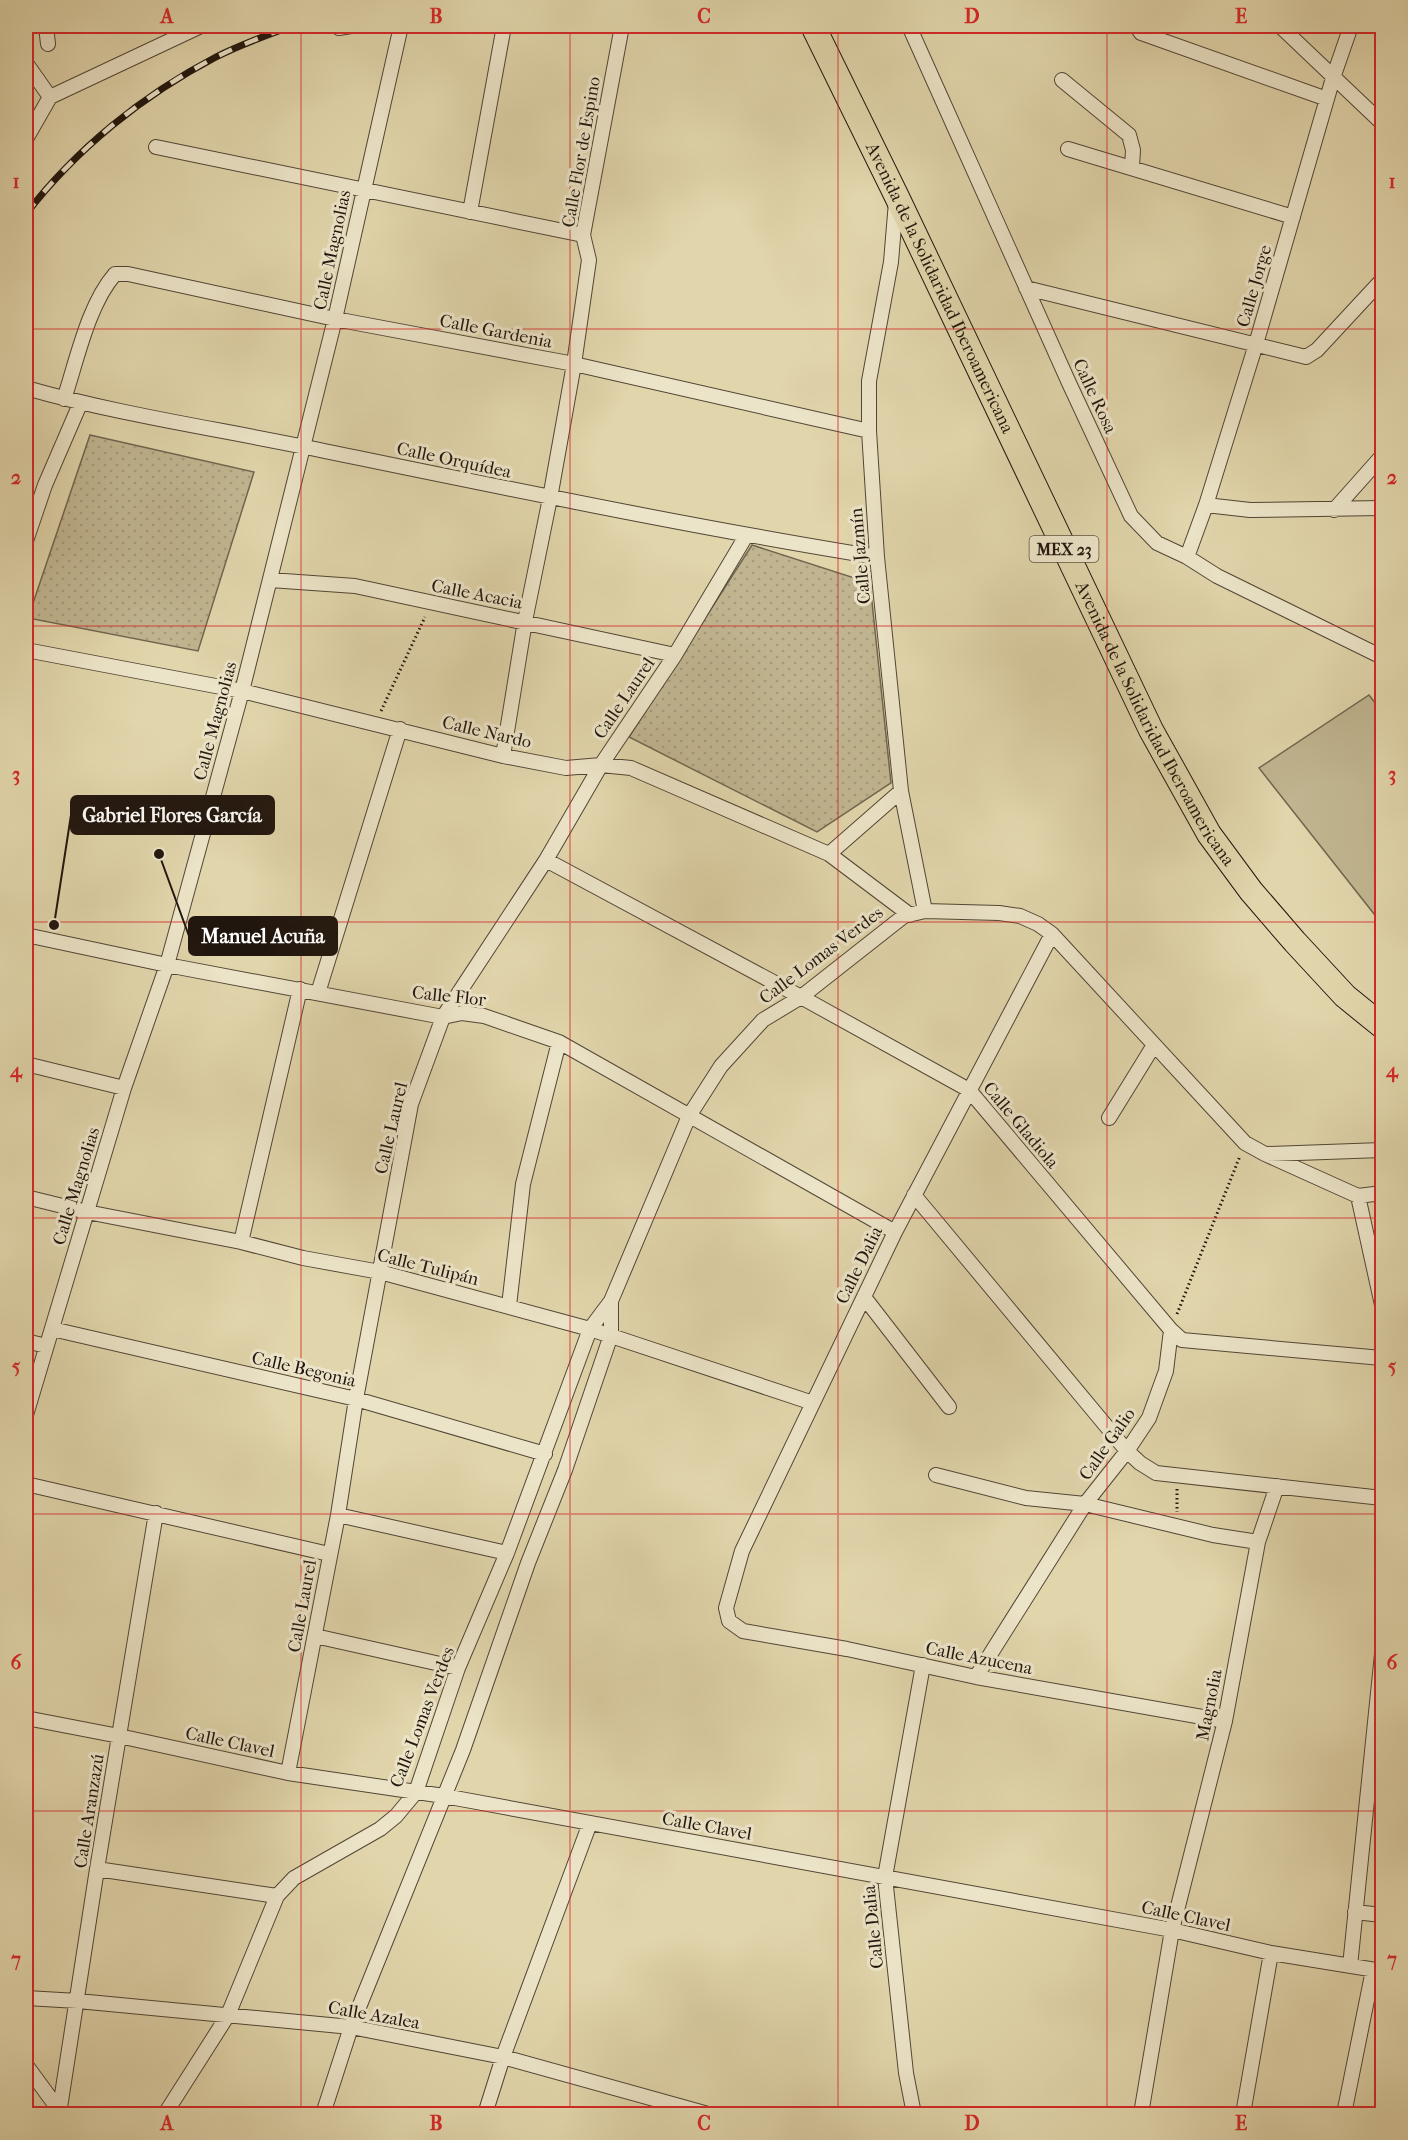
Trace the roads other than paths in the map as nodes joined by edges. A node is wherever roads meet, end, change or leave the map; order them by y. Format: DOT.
graph roads {
  1 [pos="46,26"];
  2 [pos="201,26"];
  3 [pos="401,26"];
  4 [pos="504,26"];
  5 [pos="622,26"];
  6 [pos="813,26"];
  7 [pos="909,26"];
  8 [pos="1136,26"];
  9 [pos="1280,26"];
  10 [pos="1351,26"];
  11 [pos="48,44"];
  12 [pos="26,63"];
  13 [pos="1333,78"];
  14 [pos="1062,80"];
  15 [pos="50,97"];
  16 [pos="1327,99"];
  17 [pos="1383,123"];
  18 [pos="26,138"];
  19 [pos="156,147"];
  20 [pos="1068,149"];
  21 [pos="1132,167"];
  22 [pos="363,190"];
  23 [pos="897,197"];
  24 [pos="470,212"];
  25 [pos="1293,217"];
  26 [pos="583,235"];
  27 [pos="1383,280"];
  28 [pos="1026,288"];
  29 [pos="335,319"];
  30 [pos="1256,344"];
  31 [pos="573,364"];
  32 [pos="26,388"];
  33 [pos="64,399"];
  34 [pos="80,404"];
  35 [pos="869,431"];
  36 [pos="304,447"];
  37 [pos="1383,456"];
  38 [pos="550,498"];
  39 [pos="1206,505"];
  40 [pos="1383,508"];
  41 [pos="1334,510"];
  42 [pos="747,536"];
  43 [pos="26,541"];
  44 [pos="1187,556"];
  45 [pos="877,557"];
  46 [pos="270,580"];
  47 [pos="525,621"];
  48 [pos="26,650"];
  49 [pos="675,655"];
  50 [pos="1383,657"];
  51 [pos="242,691"];
  52 [pos="400,729"];
  53 [pos="503,756"];
  54 [pos="601,765"];
  55 [pos="901,791"];
  56 [pos="829,854"];
  57 [pos="546,860"];
  58 [pos="925,912"];
  59 [pos="910,915"];
  60 [pos="1052,934"];
  61 [pos="26,935"];
  62 [pos="167,965"];
  63 [pos="300,989"];
  64 [pos="318,993"];
  65 [pos="801,997"];
  66 [pos="443,1017"];
  67 [pos="1383,1026"];
  68 [pos="559,1042"];
  69 [pos="1154,1045"];
  70 [pos="26,1064"];
  71 [pos="124,1088"];
  72 [pos="969,1090"];
  73 [pos="690,1116"];
  74 [pos="1109,1118"];
  75 [pos="1383,1150"];
  76 [pos="1265,1154"];
  77 [pos="1383,1193"];
  78 [pos="914,1195"];
  79 [pos="1358,1196"];
  80 [pos="26,1197"];
  81 [pos="87,1212"];
  82 [pos="895,1232"];
  83 [pos="241,1242"];
  84 [pos="380,1272"];
  85 [pos="864,1296"];
  86 [pos="611,1301"];
  87 [pos="1383,1305"];
  88 [pos="509,1306"];
  89 [pos="52,1329"];
  90 [pos="590,1329"];
  91 [pos="1171,1330"];
  92 [pos="611,1335"];
  93 [pos="26,1341"];
  94 [pos="46,1346"];
  95 [pos="1383,1358"];
  96 [pos="356,1399"];
  97 [pos="813,1403"];
  98 [pos="949,1407"];
  99 [pos="26,1415"];
  100 [pos="1127,1451"];
  101 [pos="544,1454"];
  102 [pos="936,1475"];
  103 [pos="26,1484"];
  104 [pos="1277,1486"];
  105 [pos="1383,1498"];
  106 [pos="1085,1504"];
  107 [pos="156,1513"];
  108 [pos="338,1515"];
  109 [pos="1258,1542"];
  110 [pos="507,1553"];
  111 [pos="329,1554"];
  112 [pos="729,1621"];
  113 [pos="315,1636"];
  114 [pos="1383,1654"];
  115 [pos="923,1665"];
  116 [pos="458,1668"];
  117 [pos="976,1677"];
  118 [pos="26,1718"];
  119 [pos="1225,1721"];
  120 [pos="119,1736"];
  121 [pos="288,1773"];
  122 [pos="1375,1782"];
  123 [pos="416,1792"];
  124 [pos="444,1796"];
  125 [pos="590,1823"];
  126 [pos="97,1869"];
  127 [pos="885,1877"];
  128 [pos="277,1896"];
  129 [pos="1355,1912"];
  130 [pos="1383,1915"];
  131 [pos="1172,1930"];
  132 [pos="1271,1953"];
  133 [pos="1350,1966"];
  134 [pos="1378,1971"];
  135 [pos="26,1998"];
  136 [pos="78,2001"];
  137 [pos="228,2015"];
  138 [pos="351,2027"];
  139 [pos="503,2057"];
  140 [pos="26,2065"];
  141 [pos="59,2112"];
  142 [pos="165,2115"];
  143 [pos="323,2115"];
  144 [pos="485,2115"];
  145 [pos="708,2115"];
  146 [pos="914,2115"];
  147 [pos="1141,2115"];
  148 [pos="1242,2115"];
  149 [pos="1344,2115"];
  1 -- 11 [label="street"];
  2 -- 15 [label="street"];
  3 -- 22 [label="street, Calle Magnolias"];
  4 -- 24 [label="street"];
  5 -- 26 [label="street, Calle Flor de Espino"];
  6 -- 23 [label="highway, Avenida de la Solidaridad Iberoamericana / MEX 23"];
  7 -- 28 [label="street, Calle Rosa"];
  8 -- 16 [label="street"];
  9 -- 13 [label="street"];
  10 -- 13 [label="street, Calle Jorge"];
  12 -- 15 [label="street"];
  13 -- 16 [label="street, Calle Jorge"];
  13 -- 17 [label="street"];
  14 -- 21 [label="street"];
  15 -- 18 [label="street"];
  16 -- 25 [label="street, Calle Jorge"];
  19 -- 22 [label="street"];
  20 -- 21 [label="street"];
  21 -- 25 [label="street"];
  22 -- 24 [label="street"];
  22 -- 29 [label="street, Calle Magnolias"];
  23 -- 35 [label="street, Calle Jazmín"];
  23 -- 67 [label="highway, Avenida de la Solidaridad Iberoamericana / MEX 23"];
  24 -- 26 [label="street"];
  25 -- 30 [label="street, Calle Jorge"];
  26 -- 31 [label="street, Calle Flor de Espino"];
  27 -- 30 [label="street"];
  28 -- 30 [label="street"];
  28 -- 44 [label="street, Calle Rosa"];
  29 -- 31 [label="street, Calle Gardenia"];
  29 -- 33 [label="street, Calle Gardenia"];
  29 -- 36 [label="street, Calle Magnolias"];
  30 -- 39 [label="street, Calle Jorge"];
  31 -- 35 [label="street, Calle Gardenia"];
  31 -- 38 [label="street, Calle Flor de Espino"];
  32 -- 33 [label="street, Calle Orquídea"];
  33 -- 34 [label="street, Calle Orquídea"];
  34 -- 36 [label="street, Calle Orquídea"];
  34 -- 43 [label="street"];
  35 -- 45 [label="street, Calle Jazmín"];
  36 -- 38 [label="street, Calle Orquídea"];
  36 -- 46 [label="street, Calle Magnolias"];
  37 -- 41 [label="street"];
  38 -- 42 [label="street, Calle Orquídea"];
  38 -- 47 [label="street, Calle Flor de Espino"];
  39 -- 41 [label="street"];
  39 -- 44 [label="street, Calle Jorge"];
  40 -- 41 [label="street"];
  42 -- 45 [label="street, Calle Orquídea"];
  42 -- 49 [label="street, Calle Laurel"];
  44 -- 50 [label="street, Calle Rosa"];
  45 -- 55 [label="street, Calle Jazmín"];
  46 -- 47 [label="street, Calle Acacia"];
  46 -- 51 [label="street, Calle Magnolias"];
  47 -- 49 [label="street, Calle Acacia"];
  47 -- 53 [label="street, Calle Flor de Espino"];
  48 -- 51 [label="street, Calle Nardo"];
  49 -- 54 [label="street, Calle Laurel"];
  51 -- 52 [label="street, Calle Nardo"];
  51 -- 62 [label="street, Calle Magnolias"];
  52 -- 53 [label="street, Calle Nardo"];
  52 -- 64 [label="street"];
  53 -- 54 [label="street, Calle Nardo"];
  54 -- 56 [label="street, Calle Nardo"];
  54 -- 57 [label="street, Calle Laurel"];
  55 -- 56 [label="street"];
  55 -- 58 [label="street, Calle Jazmín"];
  56 -- 59 [label="street, Calle Nardo"];
  57 -- 65 [label="street, Calle Gladiola"];
  57 -- 66 [label="street, Calle Laurel"];
  58 -- 59 [label="street, Calle Lomas Verdes"];
  58 -- 60 [label="street, Calle Lomas Verdes"];
  59 -- 65 [label="street, Calle Lomas Verdes"];
  60 -- 69 [label="street, Calle Lomas Verdes"];
  60 -- 72 [label="street, Calle Dalia"];
  61 -- 62 [label="street, Calle Flor"];
  62 -- 63 [label="street, Calle Flor"];
  62 -- 71 [label="street, Calle Magnolias"];
  63 -- 64 [label="street, Calle Flor"];
  63 -- 83 [label="street"];
  64 -- 66 [label="street, Calle Flor"];
  65 -- 72 [label="street, Calle Gladiola"];
  65 -- 73 [label="street, Calle Lomas Verdes"];
  66 -- 68 [label="street, Calle Flor"];
  66 -- 84 [label="street, Calle Laurel"];
  68 -- 73 [label="street, Calle Flor"];
  68 -- 88 [label="street"];
  69 -- 74 [label="street"];
  69 -- 76 [label="street, Calle Lomas Verdes"];
  70 -- 71 [label="street"];
  71 -- 81 [label="street, Calle Magnolias"];
  72 -- 78 [label="street, Calle Dalia"];
  72 -- 91 [label="street, Calle Gladiola"];
  73 -- 82 [label="street, Calle Flor"];
  73 -- 86 [label="street, Calle Lomas Verdes"];
  75 -- 76 [label="street"];
  76 -- 79 [label="street, Calle Lomas Verdes"];
  77 -- 79 [label="street"];
  78 -- 82 [label="street, Calle Dalia"];
  78 -- 100 [label="street"];
  79 -- 87 [label="street"];
  80 -- 81 [label="street, Calle Tulipán"];
  81 -- 83 [label="street, Calle Tulipán"];
  81 -- 89 [label="street, Calle Magnolias"];
  82 -- 85 [label="street, Calle Dalia"];
  83 -- 84 [label="street, Calle Tulipán"];
  84 -- 88 [label="street, Calle Tulipán"];
  84 -- 96 [label="street, Calle Laurel"];
  85 -- 97 [label="street, Calle Dalia"];
  85 -- 98 [label="street"];
  86 -- 90 [label="street, Calle Lomas Verdes"];
  86 -- 92 [label="street, Calle Lomas Verdes"];
  88 -- 90 [label="street, Calle Tulipán"];
  89 -- 94 [label="street, Calle Magnolias"];
  89 -- 96 [label="street, Calle Begonia"];
  90 -- 92 [label="street, Calle Tulipán"];
  90 -- 101 [label="street, Calle Lomas Verdes"];
  91 -- 95 [label="street, Calle Gladiola"];
  91 -- 100 [label="street, Calle Galio"];
  92 -- 97 [label="street, Calle Tulipán"];
  92 -- 124 [label="street, Calle Lomas Verdes"];
  93 -- 94 [label="street"];
  94 -- 99 [label="street, Calle Magnolias"];
  96 -- 101 [label="street, Calle Begonia"];
  96 -- 108 [label="street, Calle Laurel"];
  97 -- 112 [label="street, Calle Dalia"];
  100 -- 104 [label="street"];
  100 -- 106 [label="street, Calle Galio"];
  101 -- 110 [label="street, Calle Lomas Verdes"];
  102 -- 106 [label="street"];
  103 -- 107 [label="street"];
  104 -- 105 [label="street"];
  104 -- 109 [label="street, Magnolia"];
  106 -- 109 [label="street"];
  106 -- 117 [label="street, Calle Galio"];
  107 -- 111 [label="street"];
  107 -- 120 [label="street, Calle Aranzazú"];
  108 -- 110 [label="street"];
  108 -- 111 [label="street, Calle Laurel"];
  109 -- 119 [label="street, Magnolia"];
  110 -- 116 [label="street, Calle Lomas Verdes"];
  111 -- 113 [label="street, Calle Laurel"];
  112 -- 115 [label="street, Calle Azucena"];
  113 -- 116 [label="street"];
  113 -- 121 [label="street, Calle Laurel"];
  114 -- 122 [label="street"];
  115 -- 117 [label="street, Calle Azucena"];
  115 -- 127 [label="street, Calle Dalia"];
  116 -- 123 [label="street, Calle Lomas Verdes"];
  117 -- 119 [label="street, Calle Azucena"];
  118 -- 120 [label="street, Calle Clavel"];
  119 -- 131 [label="street, Magnolia"];
  120 -- 121 [label="street, Calle Clavel"];
  120 -- 126 [label="street, Calle Aranzazú"];
  121 -- 123 [label="street, Calle Clavel"];
  122 -- 129 [label="street"];
  123 -- 124 [label="street, Calle Clavel"];
  123 -- 128 [label="street, Calle Lomas Verdes"];
  124 -- 125 [label="street, Calle Clavel"];
  124 -- 138 [label="street, Calle Lomas Verdes"];
  125 -- 127 [label="street, Calle Clavel"];
  125 -- 139 [label="street"];
  126 -- 128 [label="street"];
  126 -- 136 [label="street, Calle Aranzazú"];
  127 -- 131 [label="street, Calle Clavel"];
  127 -- 146 [label="street, Calle Dalia"];
  128 -- 137 [label="street, Calle Lomas Verdes"];
  129 -- 130 [label="street"];
  129 -- 133 [label="street"];
  131 -- 132 [label="street, Calle Clavel"];
  131 -- 147 [label="street, Magnolia"];
  132 -- 133 [label="street, Calle Clavel"];
  132 -- 148 [label="street"];
  133 -- 134 [label="street, Calle Clavel"];
  134 -- 149 [label="street"];
  135 -- 136 [label="street, Calle Azalea"];
  136 -- 137 [label="street, Calle Azalea"];
  136 -- 141 [label="street, Calle Aranzazú"];
  137 -- 138 [label="street, Calle Azalea"];
  137 -- 142 [label="street, Calle Lomas Verdes"];
  138 -- 139 [label="street, Calle Azalea"];
  138 -- 143 [label="street, Calle Lomas Verdes"];
  139 -- 144 [label="street"];
  139 -- 145 [label="street, Calle Azalea"];
  140 -- 141 [label="street"];
}
